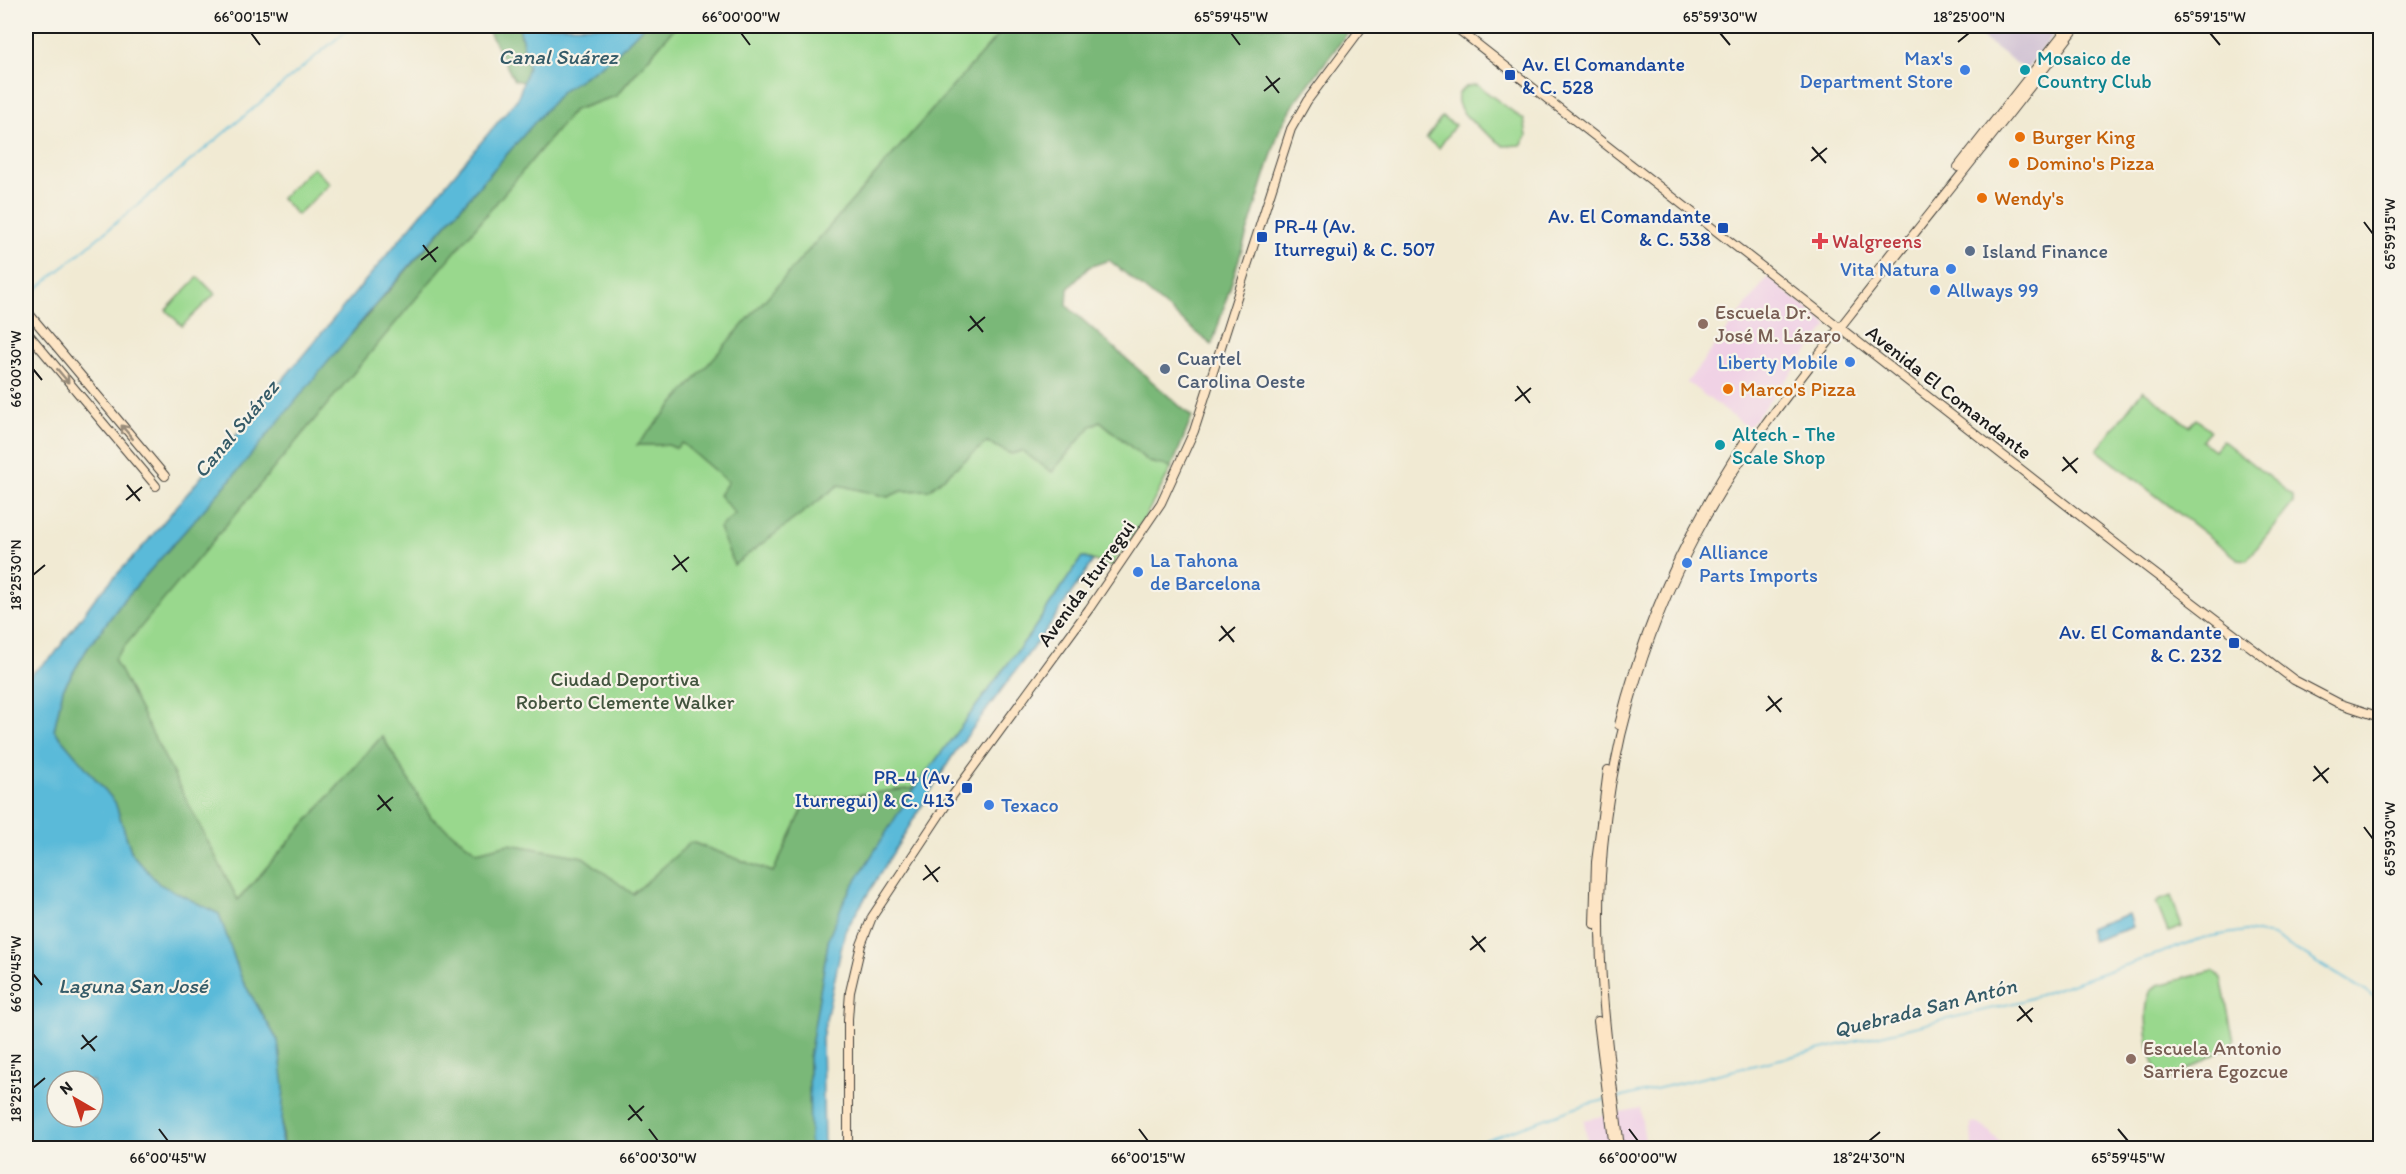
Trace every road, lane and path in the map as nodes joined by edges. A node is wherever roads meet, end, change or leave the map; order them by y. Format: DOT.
graph roads {
  1 [pos="1362,26"];
  2 [pos="1454,26"];
  3 [pos="2068,26"];
  4 [pos="2077,26"];
  5 [pos="27,312"];
  6 [pos="1838,326"];
  7 [pos="26,331"];
  8 [pos="165,476"];
  9 [pos="156,486"];
  10 [pos="2380,717"];
  11 [pos="1612,1110"];
  12 [pos="848,1149"];
  13 [pos="1614,1149"];
  14 [pos="1620,1149"];
  1 -- 12 [label="street, Avenida Iturregui"];
  2 -- 6 [label="street, Avenida El Comandante"];
  3 -- 6 [label="street"];
  4 -- 6 [label="street"];
  8 -- 5 [label="street, one-way"];
  6 -- 10 [label="street, Avenida El Comandante"];
  6 -- 11 [label="street"];
  7 -- 9 [label="street, one-way"];
  11 -- 13 [label="street"];
  11 -- 14 [label="street"];
}
